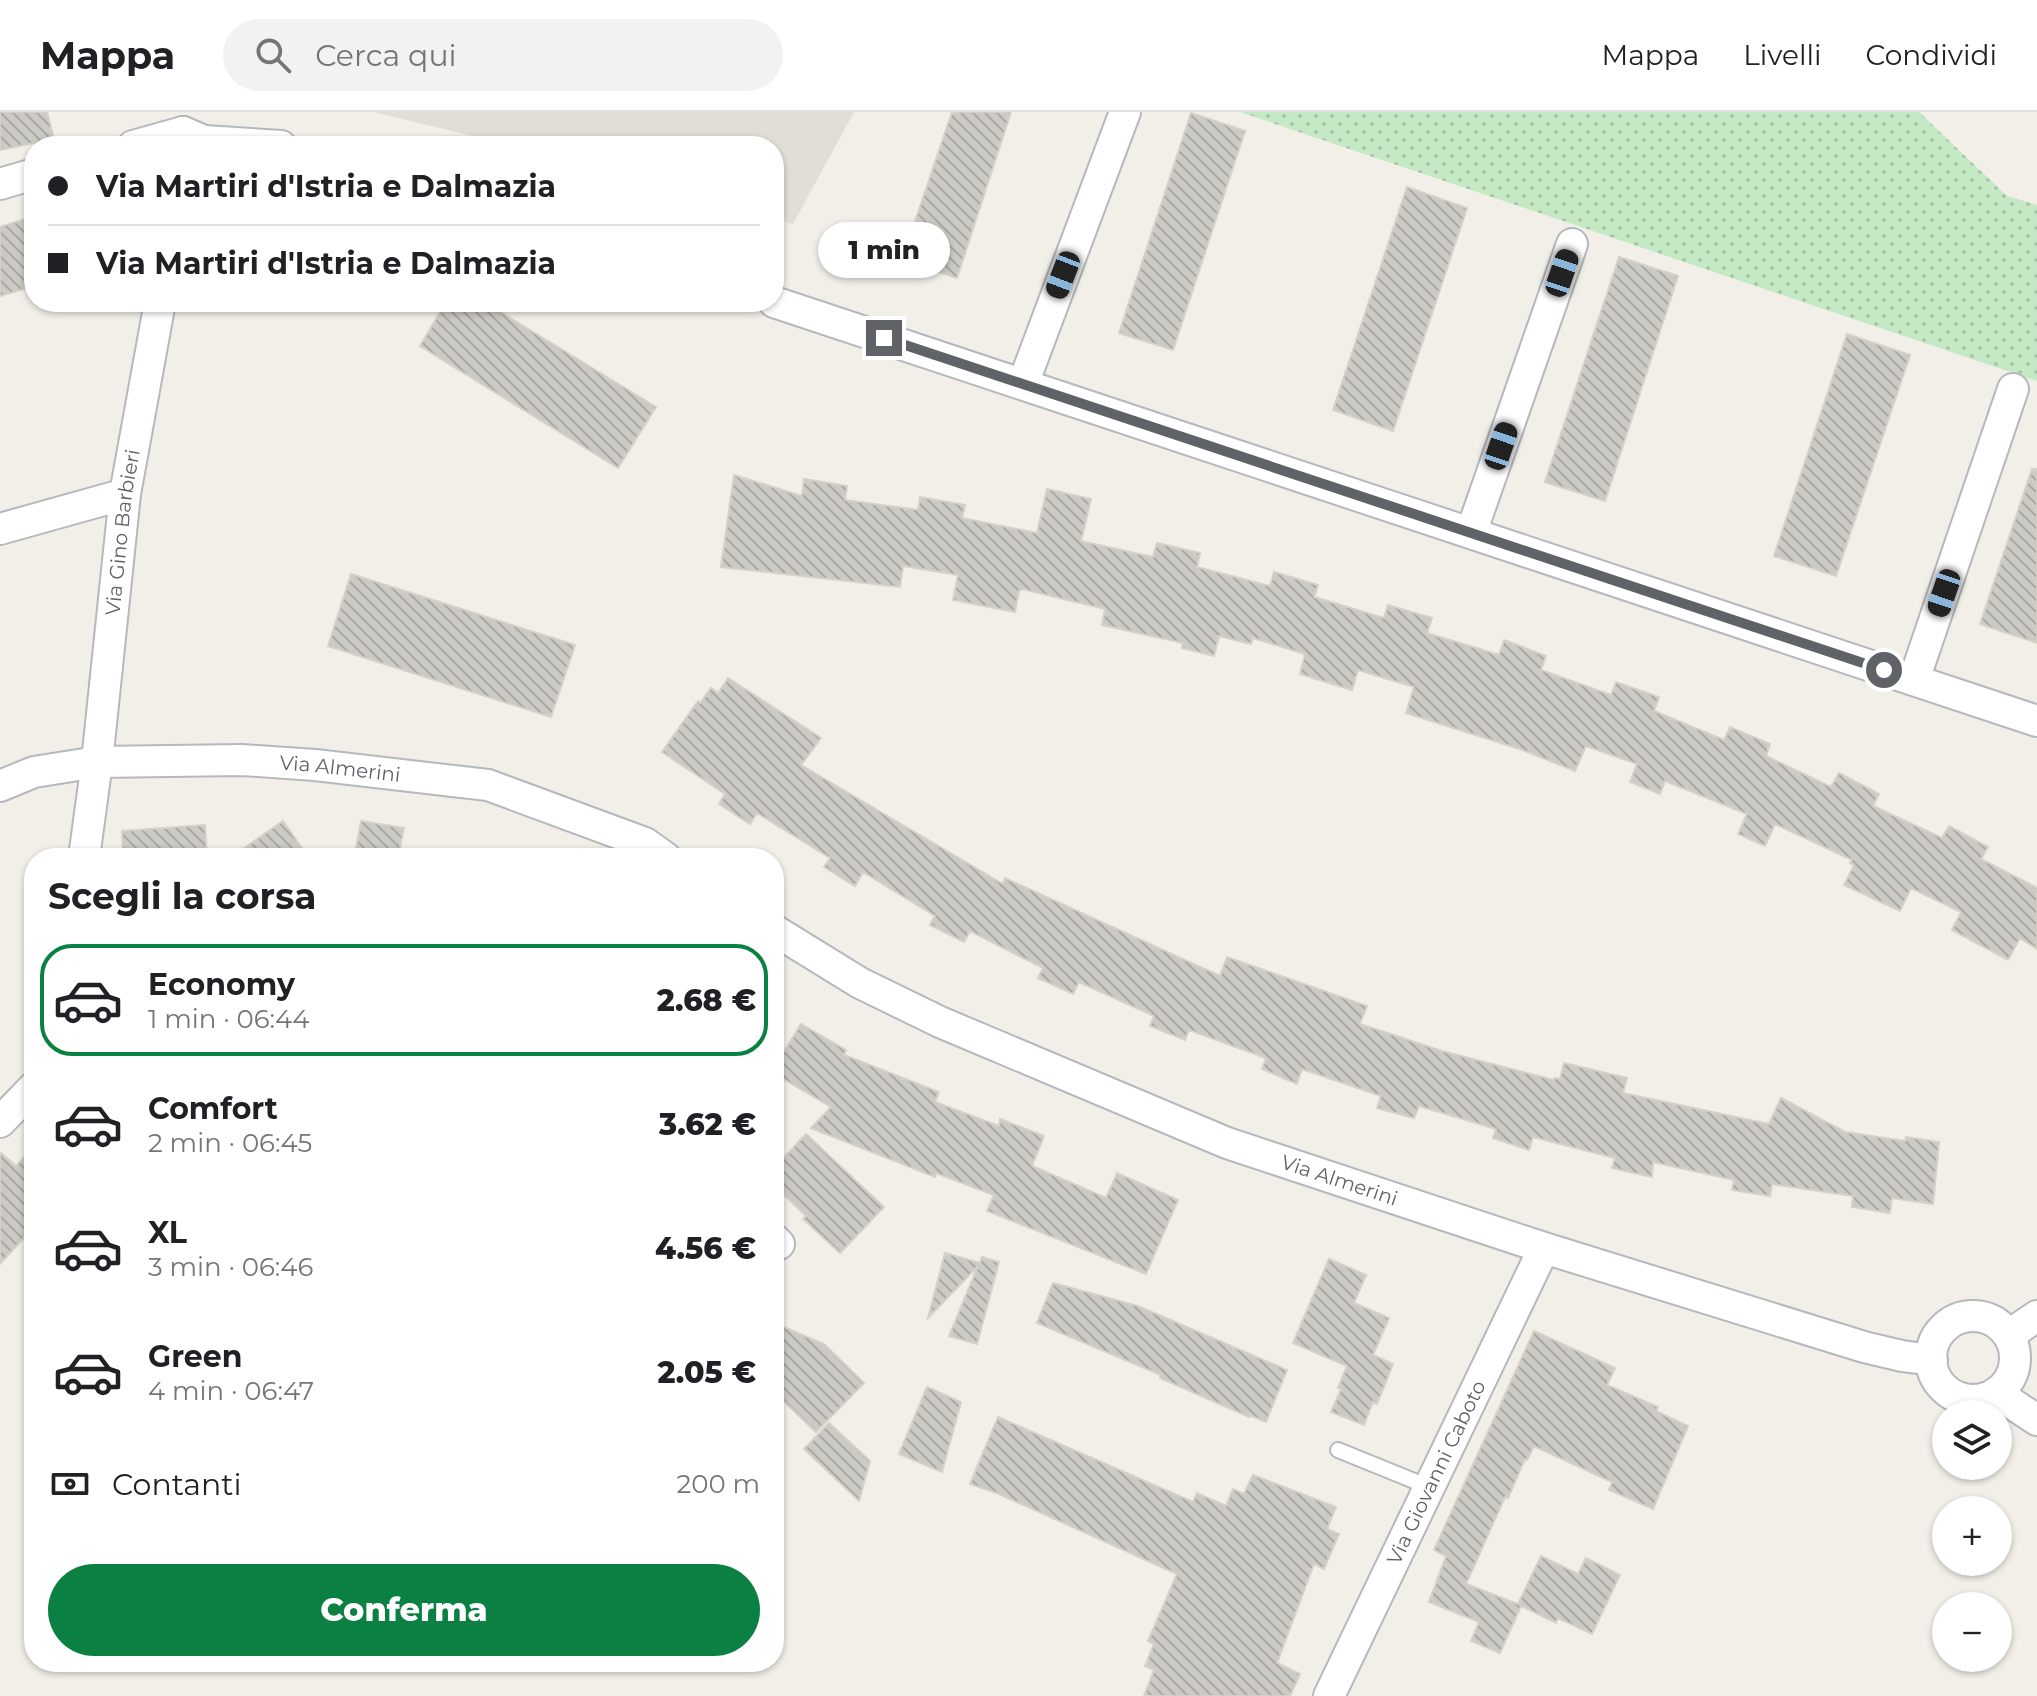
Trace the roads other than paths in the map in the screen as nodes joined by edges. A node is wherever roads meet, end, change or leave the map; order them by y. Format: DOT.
graph roads {
  1 [pos="1125,112"];
  2 [pos="24,177"];
  3 [pos="0,184"];
  4 [pos="1572,244"];
  5 [pos="784,305"];
  6 [pos="158,312"];
  7 [pos="1023,384"];
  8 [pos="2013,389"];
  9 [pos="125,494"];
  10 [pos="0,529"];
  11 [pos="1471,533"];
  12 [pos="1914,680"];
  13 [pos="2037,721"];
  14 [pos="97,762"];
  15 [pos="0,786"];
  16 [pos="85,848"];
  17 [pos="652,848"];
  18 [pos="784,936"];
  19 [pos="24,1097"];
  20 [pos="0,1122"];
  21 [pos="1544,1248"];
  22 [pos="2037,1316"];
  23 [pos="2009,1335"];
  24 [pos="1932,1360"];
  25 [pos="1996,1393"];
  26 [pos="2037,1420"];
  27 [pos="1338,1450"];
  28 [pos="1429,1487"];
  29 [pos="1329,1696"];
  1 -- 7 [label="street"];
  2 -- 3 [label="street"];
  4 -- 11 [label="street"];
  5 -- 7 [label="street"];
  6 -- 9 [label="street, Via Gino Barbieri"];
  7 -- 11 [label="street"];
  8 -- 12 [label="street"];
  9 -- 10 [label="street"];
  9 -- 14 [label="street, Via Gino Barbieri"];
  11 -- 12 [label="street"];
  12 -- 13 [label="street"];
  14 -- 15 [label="street, Via Almerini"];
  14 -- 16 [label="street, Via Gino Barbieri"];
  14 -- 17 [label="street, Via Almerini"];
  18 -- 21 [label="street, Via Almerini"];
  19 -- 20 [label="street"];
  21 -- 24 [label="street, Via Almerini"];
  21 -- 28 [label="street, Via Giovanni Caboto"];
  22 -- 23 [label="street"];
  23 -- 24 [label="street"];
  23 -- 25 [label="street"];
  24 -- 25 [label="street"];
  25 -- 26 [label="street"];
  27 -- 28 [label="lane"];
  28 -- 29 [label="street, Via Giovanni Caboto"];
}
